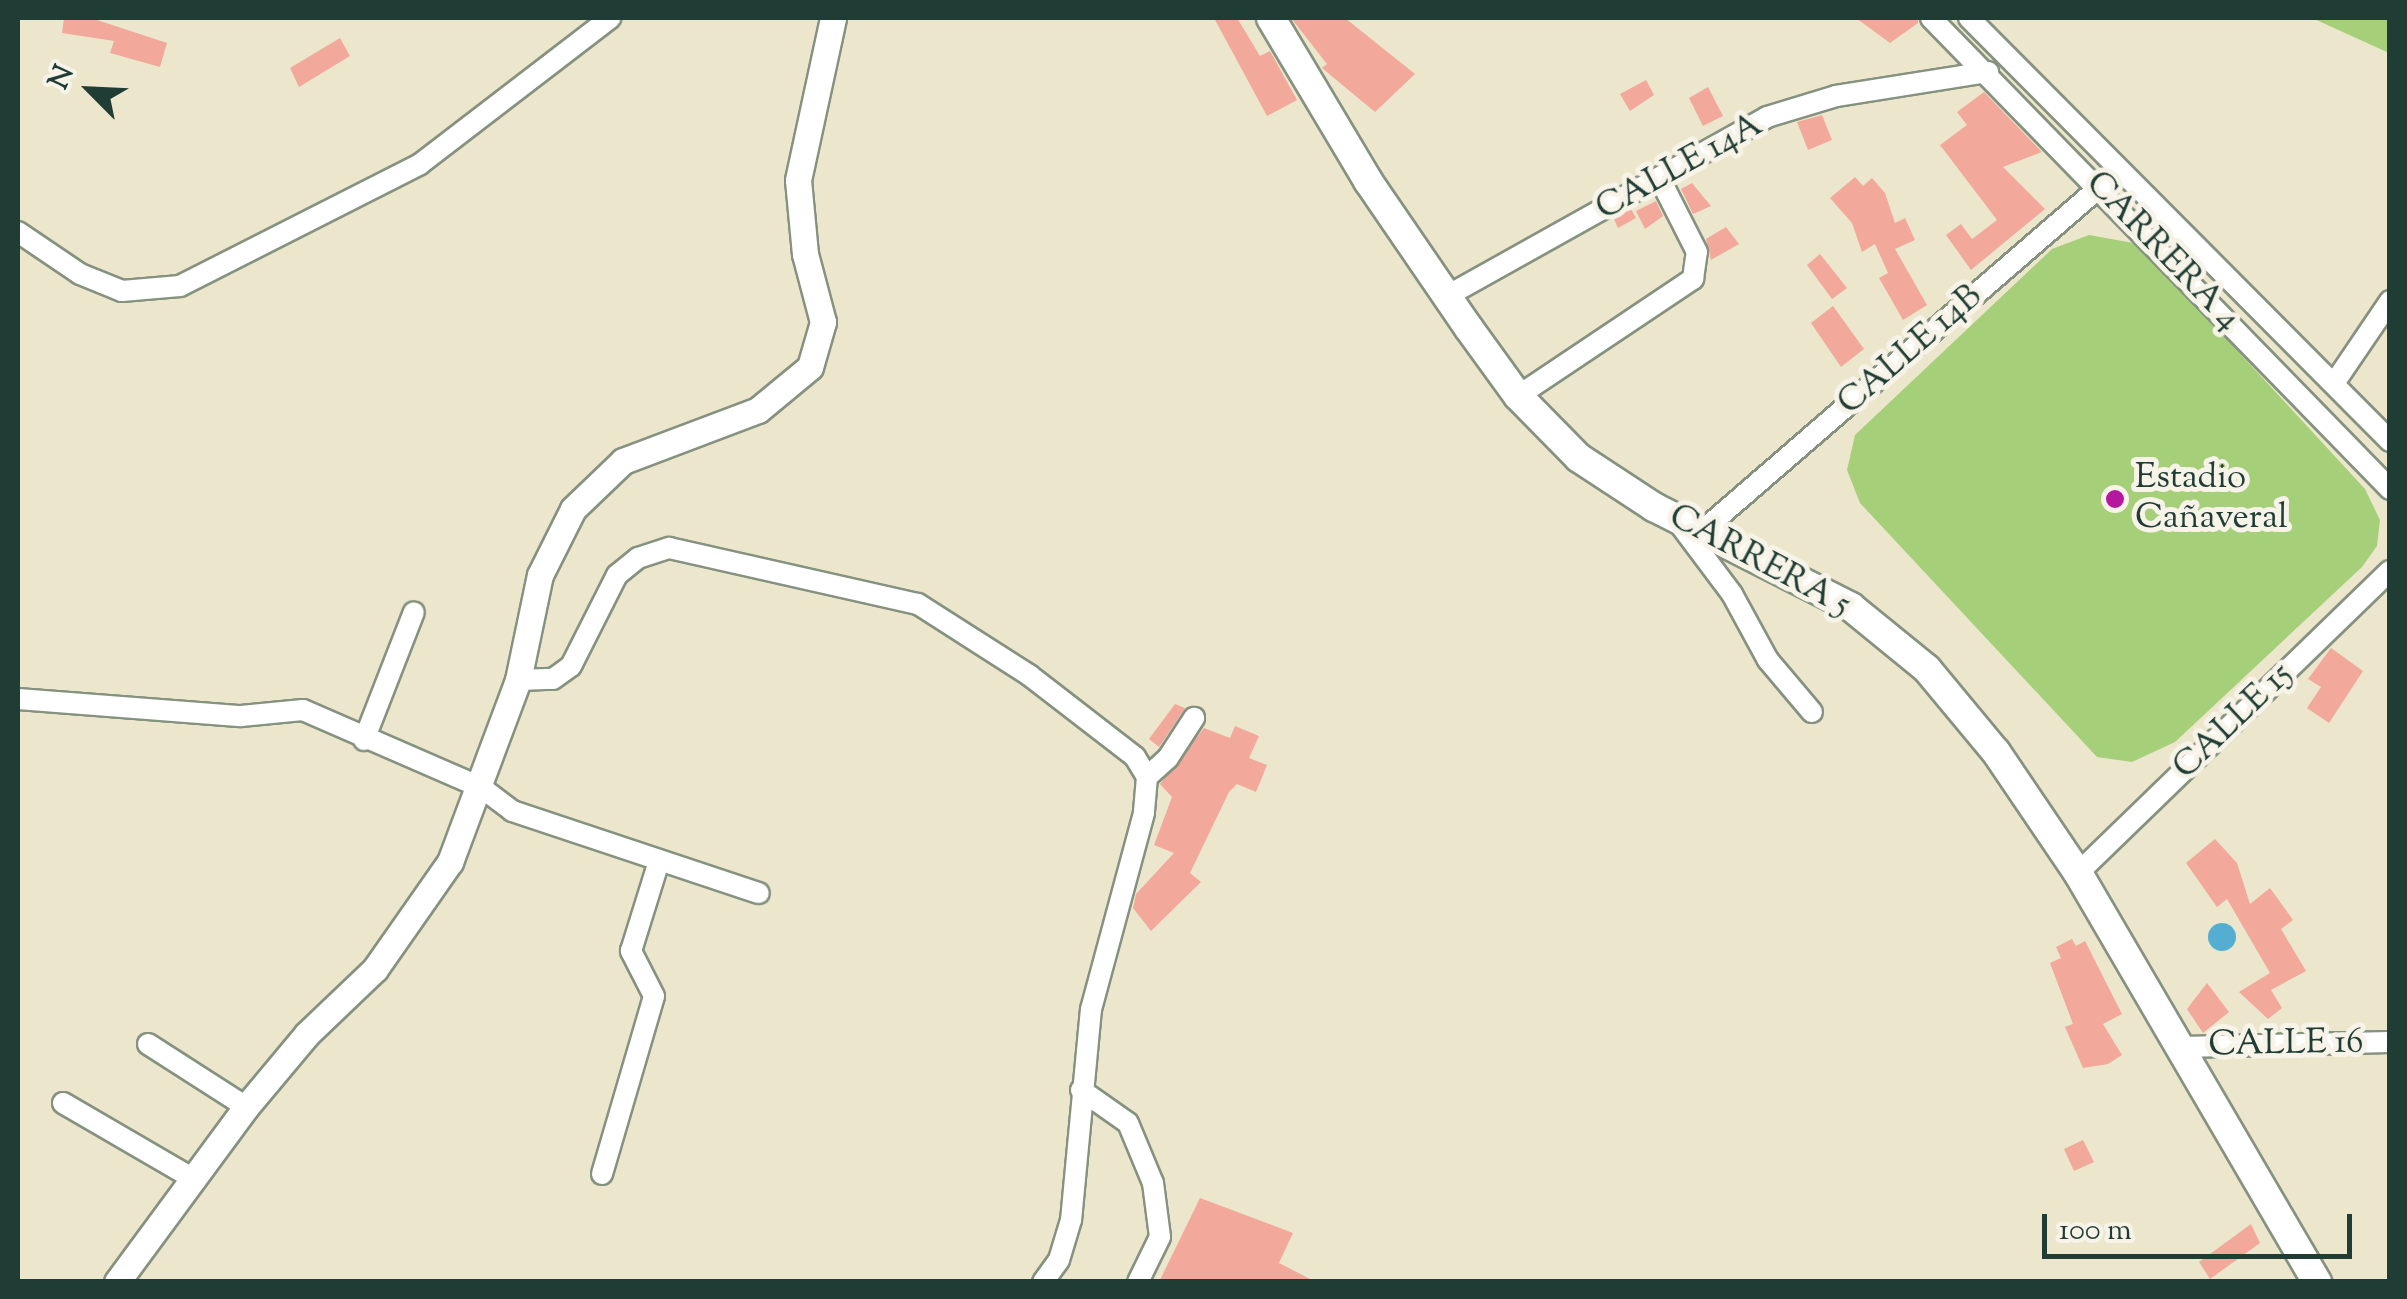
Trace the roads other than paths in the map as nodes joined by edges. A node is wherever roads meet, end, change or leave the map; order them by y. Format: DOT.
graph roads {
  1 [pos="610,18"];
  2 [pos="833,18"];
  3 [pos="1271,18"];
  4 [pos="1932,18"];
  5 [pos="1969,18"];
  6 [pos="1988,72"];
  7 [pos="2120,169"];
  8 [pos="1661,181"];
  9 [pos="2100,186"];
  10 [pos="18,232"];
  11 [pos="1447,296"];
  12 [pos="2390,301"];
  13 [pos="2336,382"];
  14 [pos="1518,396"];
  15 [pos="2390,441"];
  16 [pos="2390,488"];
  17 [pos="1672,516"];
  18 [pos="1701,532"];
  19 [pos="2390,571"];
  20 [pos="414,612"];
  21 [pos="518,680"];
  22 [pos="18,699"];
  23 [pos="1812,712"];
  24 [pos="1194,718"];
  25 [pos="364,740"];
  26 [pos="1146,778"];
  27 [pos="482,788"];
  28 [pos="658,861"];
  29 [pos="2078,873"];
  30 [pos="759,893"];
  31 [pos="2390,1042"];
  32 [pos="148,1044"];
  33 [pos="2182,1048"];
  34 [pos="1081,1090"];
  35 [pos="63,1103"];
  36 [pos="246,1107"];
  37 [pos="602,1174"];
  38 [pos="192,1178"];
  39 [pos="117,1282"];
  40 [pos="1043,1282"];
  41 [pos="1138,1282"];
  42 [pos="2317,1282"];
  1 -- 10 [label="street"];
  2 -- 21 [label="street"];
  3 -- 11 [label="main road, CARRERA 5"];
  4 -- 6 [label="street, CARRERA 4"];
  5 -- 7 [label="street, CARRERA 4"];
  6 -- 8 [label="street, CALLE 14A"];
  6 -- 9 [label="street, CARRERA 4"];
  7 -- 9 [label="street, CALLE 14B"];
  7 -- 13 [label="street, CARRERA 4"];
  8 -- 11 [label="street, CALLE 14A"];
  8 -- 14 [label="street"];
  9 -- 16 [label="street, CARRERA 4"];
  9 -- 18 [label="street, CALLE 14B"];
  11 -- 14 [label="main road, CARRERA 5"];
  12 -- 13 [label="street"];
  13 -- 15 [label="street, CARRERA 4"];
  14 -- 17 [label="main road, CARRERA 5"];
  17 -- 18 [label="main road, CARRERA 5"];
  17 -- 23 [label="street"];
  18 -- 29 [label="main road, CARRERA 5"];
  19 -- 29 [label="street, CALLE 15"];
  20 -- 25 [label="street"];
  21 -- 26 [label="street"];
  21 -- 27 [label="street"];
  22 -- 25 [label="street"];
  24 -- 26 [label="street"];
  25 -- 27 [label="street"];
  26 -- 34 [label="street"];
  27 -- 28 [label="street"];
  27 -- 36 [label="street"];
  28 -- 30 [label="street"];
  28 -- 37 [label="street"];
  29 -- 33 [label="main road, CARRERA 5"];
  31 -- 33 [label="street, CALLE 16"];
  32 -- 36 [label="street"];
  33 -- 42 [label="main road, CARRERA 5"];
  34 -- 40 [label="street"];
  34 -- 41 [label="street"];
  35 -- 38 [label="street"];
  36 -- 38 [label="street"];
  38 -- 39 [label="street"];
}
